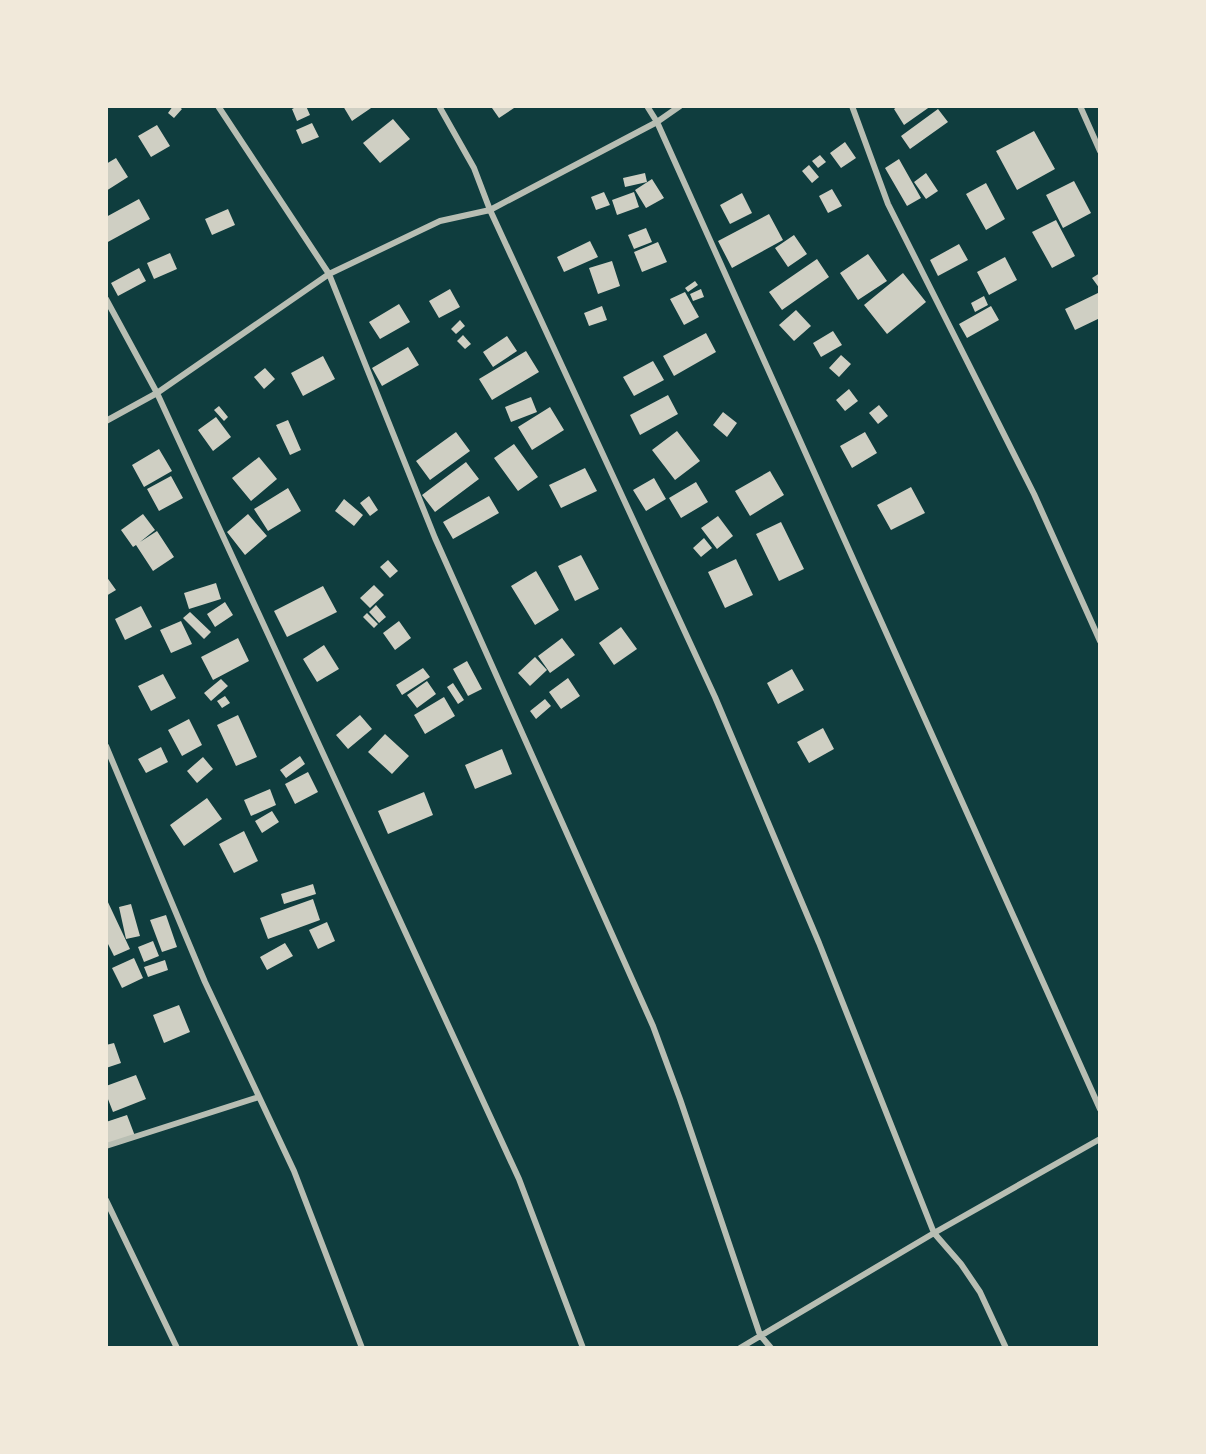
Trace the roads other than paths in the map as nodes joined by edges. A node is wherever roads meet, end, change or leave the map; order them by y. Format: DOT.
graph roads {
  1 [pos="218,106"];
  2 [pos="440,106"];
  3 [pos="647,106"];
  4 [pos="680,106"];
  5 [pos="852,106"];
  6 [pos="1080,106"];
  7 [pos="657,122"];
  8 [pos="1100,151"];
  9 [pos="490,210"];
  10 [pos="329,274"];
  11 [pos="106,299"];
  12 [pos="157,393"];
  13 [pos="106,421"];
  14 [pos="1100,641"];
  15 [pos="106,746"];
  16 [pos="259,1097"];
  17 [pos="1100,1109"];
  18 [pos="1100,1139"];
  19 [pos="106,1146"];
  20 [pos="106,1200"];
  21 [pos="934,1233"];
  22 [pos="760,1335"];
  23 [pos="177,1347"];
  24 [pos="362,1347"];
  25 [pos="583,1347"];
  26 [pos="740,1347"];
  27 [pos="771,1347"];
  28 [pos="1006,1347"];
  1 -- 10 [label="street"];
  2 -- 9 [label="street"];
  3 -- 7 [label="street"];
  4 -- 7 [label="street"];
  5 -- 14 [label="street"];
  6 -- 8 [label="street"];
  7 -- 9 [label="street"];
  7 -- 17 [label="street"];
  9 -- 10 [label="street"];
  9 -- 21 [label="street"];
  10 -- 12 [label="street"];
  10 -- 22 [label="street"];
  11 -- 12 [label="street"];
  12 -- 13 [label="street"];
  12 -- 25 [label="street"];
  15 -- 16 [label="street"];
  16 -- 19 [label="street"];
  16 -- 24 [label="street"];
  18 -- 21 [label="street"];
  20 -- 23 [label="street"];
  21 -- 22 [label="street"];
  21 -- 28 [label="street"];
  22 -- 26 [label="street"];
  22 -- 27 [label="street"];
}
